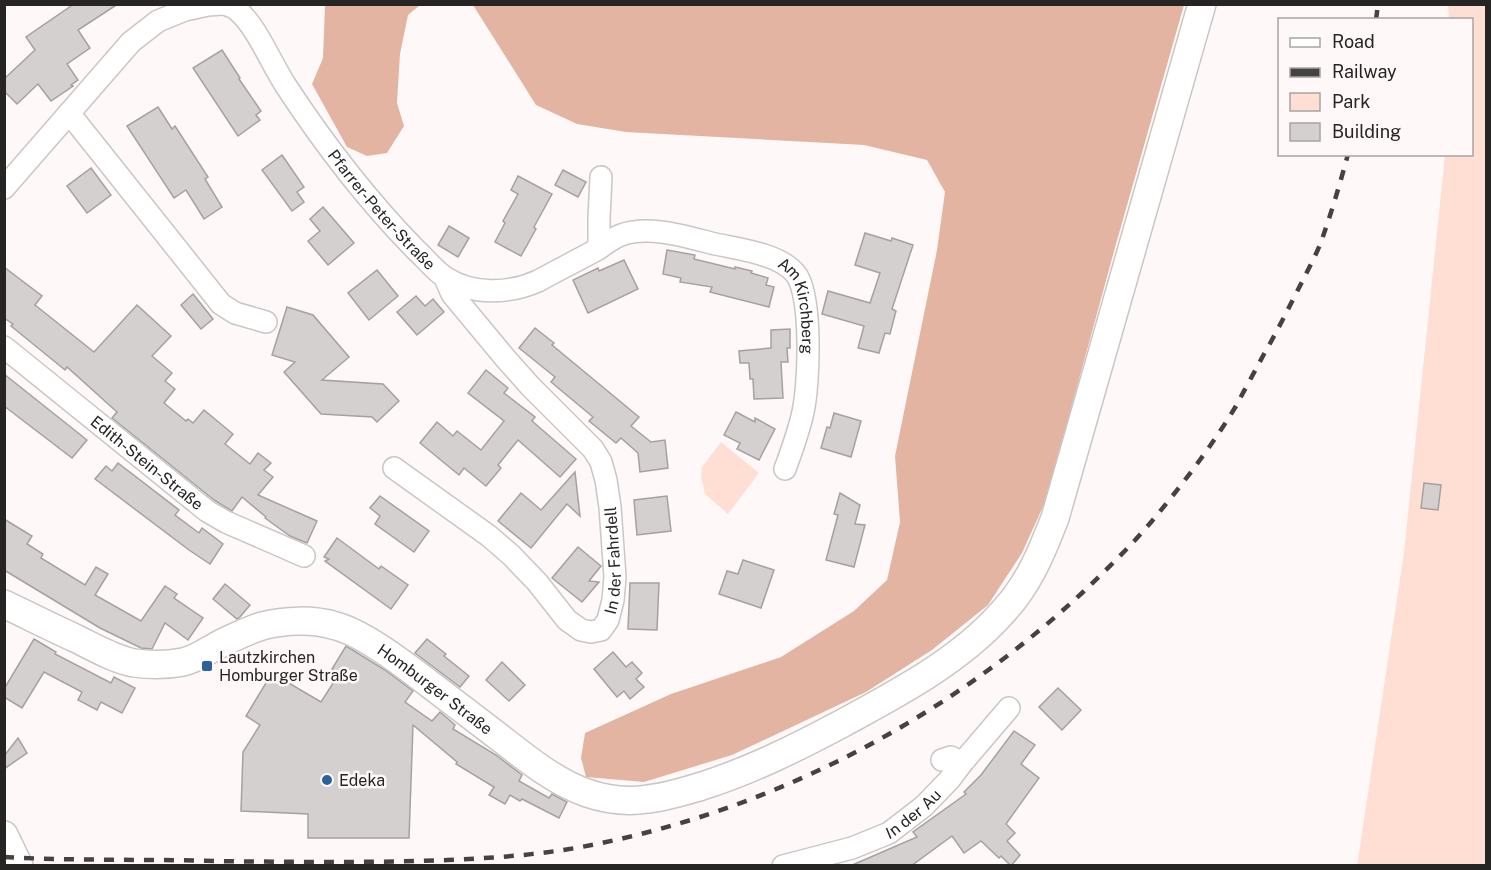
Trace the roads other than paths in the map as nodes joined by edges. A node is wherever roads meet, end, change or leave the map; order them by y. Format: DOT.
graph roads {
  1 [pos="223,4"];
  2 [pos="1202,4"];
  3 [pos="69,113"];
  4 [pos="601,177"];
  5 [pos="4,188"];
  6 [pos="599,248"];
  7 [pos="445,278"];
  8 [pos="266,322"];
  9 [pos="4,347"];
  10 [pos="394,468"];
  11 [pos="785,469"];
  12 [pos="304,556"];
  13 [pos="4,604"];
  14 [pos="1009,708"];
  15 [pos="4,835"];
  16 [pos="782,860"];
  17 [pos="19,866"];
  1 -- 3 [label="street, Pfarrer-Peter-Straße"];
  1 -- 7 [label="street, Pfarrer-Peter-Straße"];
  2 -- 13 [label="main road, Homburger Straße"];
  3 -- 5 [label="street, Pfarrer-Peter-Straße"];
  3 -- 8 [label="street"];
  4 -- 6 [label="street"];
  6 -- 7 [label="street, Pfarrer-Peter-Straße"];
  6 -- 11 [label="street, Am Kirchberg"];
  7 -- 10 [label="street, In der Fahrdell"];
  9 -- 12 [label="street, Edith-Stein-Straße"];
  14 -- 16 [label="street, In der Au"];
  15 -- 17 [label="main road"];
}
